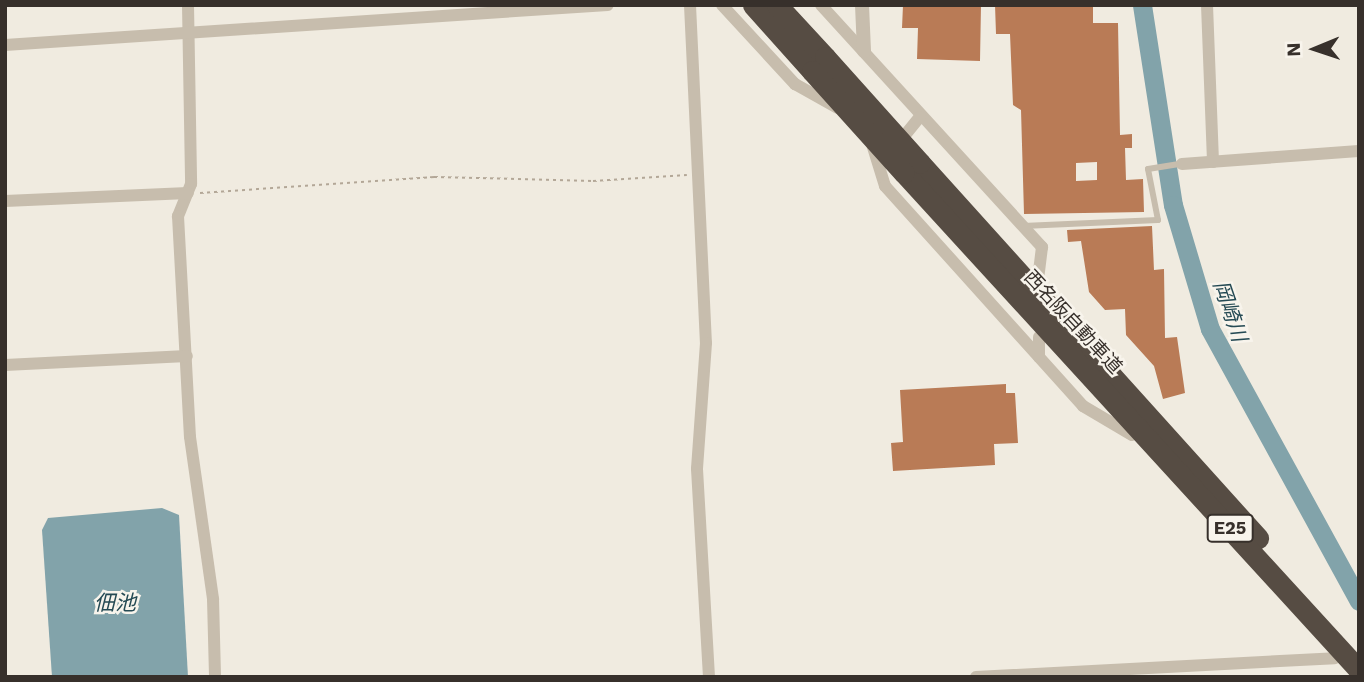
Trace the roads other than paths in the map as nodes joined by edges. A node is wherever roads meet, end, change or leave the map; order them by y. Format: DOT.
graph roads {
  1 [pos="188,5"];
  2 [pos="608,5"];
  3 [pos="690,5"];
  4 [pos="722,5"];
  5 [pos="753,5"];
  6 [pos="777,5"];
  7 [pos="821,5"];
  8 [pos="828,5"];
  9 [pos="836,5"];
  10 [pos="862,5"];
  11 [pos="1207,5"];
  12 [pos="185,32"];
  13 [pos="5,45"];
  14 [pos="864,51"];
  15 [pos="818,64"];
  16 [pos="920,117"];
  17 [pos="1359,151"];
  18 [pos="1213,162"];
  19 [pos="1182,164"];
  20 [pos="879,167"];
  21 [pos="188,193"];
  22 [pos="5,201"];
  23 [pos="1021,227"];
  24 [pos="1038,278"];
  25 [pos="1039,337"];
  26 [pos="187,356"];
  27 [pos="1038,357"];
  28 [pos="5,365"];
  29 [pos="1106,380"];
  30 [pos="1359,649"];
  31 [pos="1334,658"];
  32 [pos="1359,670"];
  33 [pos="215,677"];
  34 [pos="709,677"];
  35 [pos="976,677"];
  36 [pos="1351,677"];
  1 -- 12 [label="street"];
  2 -- 12 [label="street"];
  3 -- 34 [label="street"];
  4 -- 20 [label="street"];
  5 -- 15 [label="highway, 西名阪自動車道 / E25"];
  6 -- 15 [label="highway, 西名阪自動車道 / E25"];
  7 -- 14 [label="street"];
  8 -- 9 [label="street"];
  10 -- 14 [label="street"];
  11 -- 18 [label="street"];
  12 -- 13 [label="street"];
  12 -- 21 [label="street"];
  14 -- 16 [label="street"];
  15 -- 29 [label="highway, 西名阪自動車道 / E25, bridge"];
  16 -- 20 [label="street"];
  16 -- 23 [label="street"];
  17 -- 18 [label="street"];
  18 -- 19 [label="street"];
  19 -- 23 [label="lane"];
  20 -- 27 [label="street"];
  21 -- 22 [label="street"];
  21 -- 26 [label="street"];
  23 -- 24 [label="street"];
  25 -- 27 [label="street"];
  26 -- 28 [label="street"];
  26 -- 33 [label="street"];
  27 -- 31 [label="street"];
  29 -- 30 [label="highway, 西名阪自動車道 / E25"];
  29 -- 32 [label="highway, 西名阪自動車道 / E25"];
  31 -- 35 [label="street"];
  31 -- 36 [label="street"];
}
